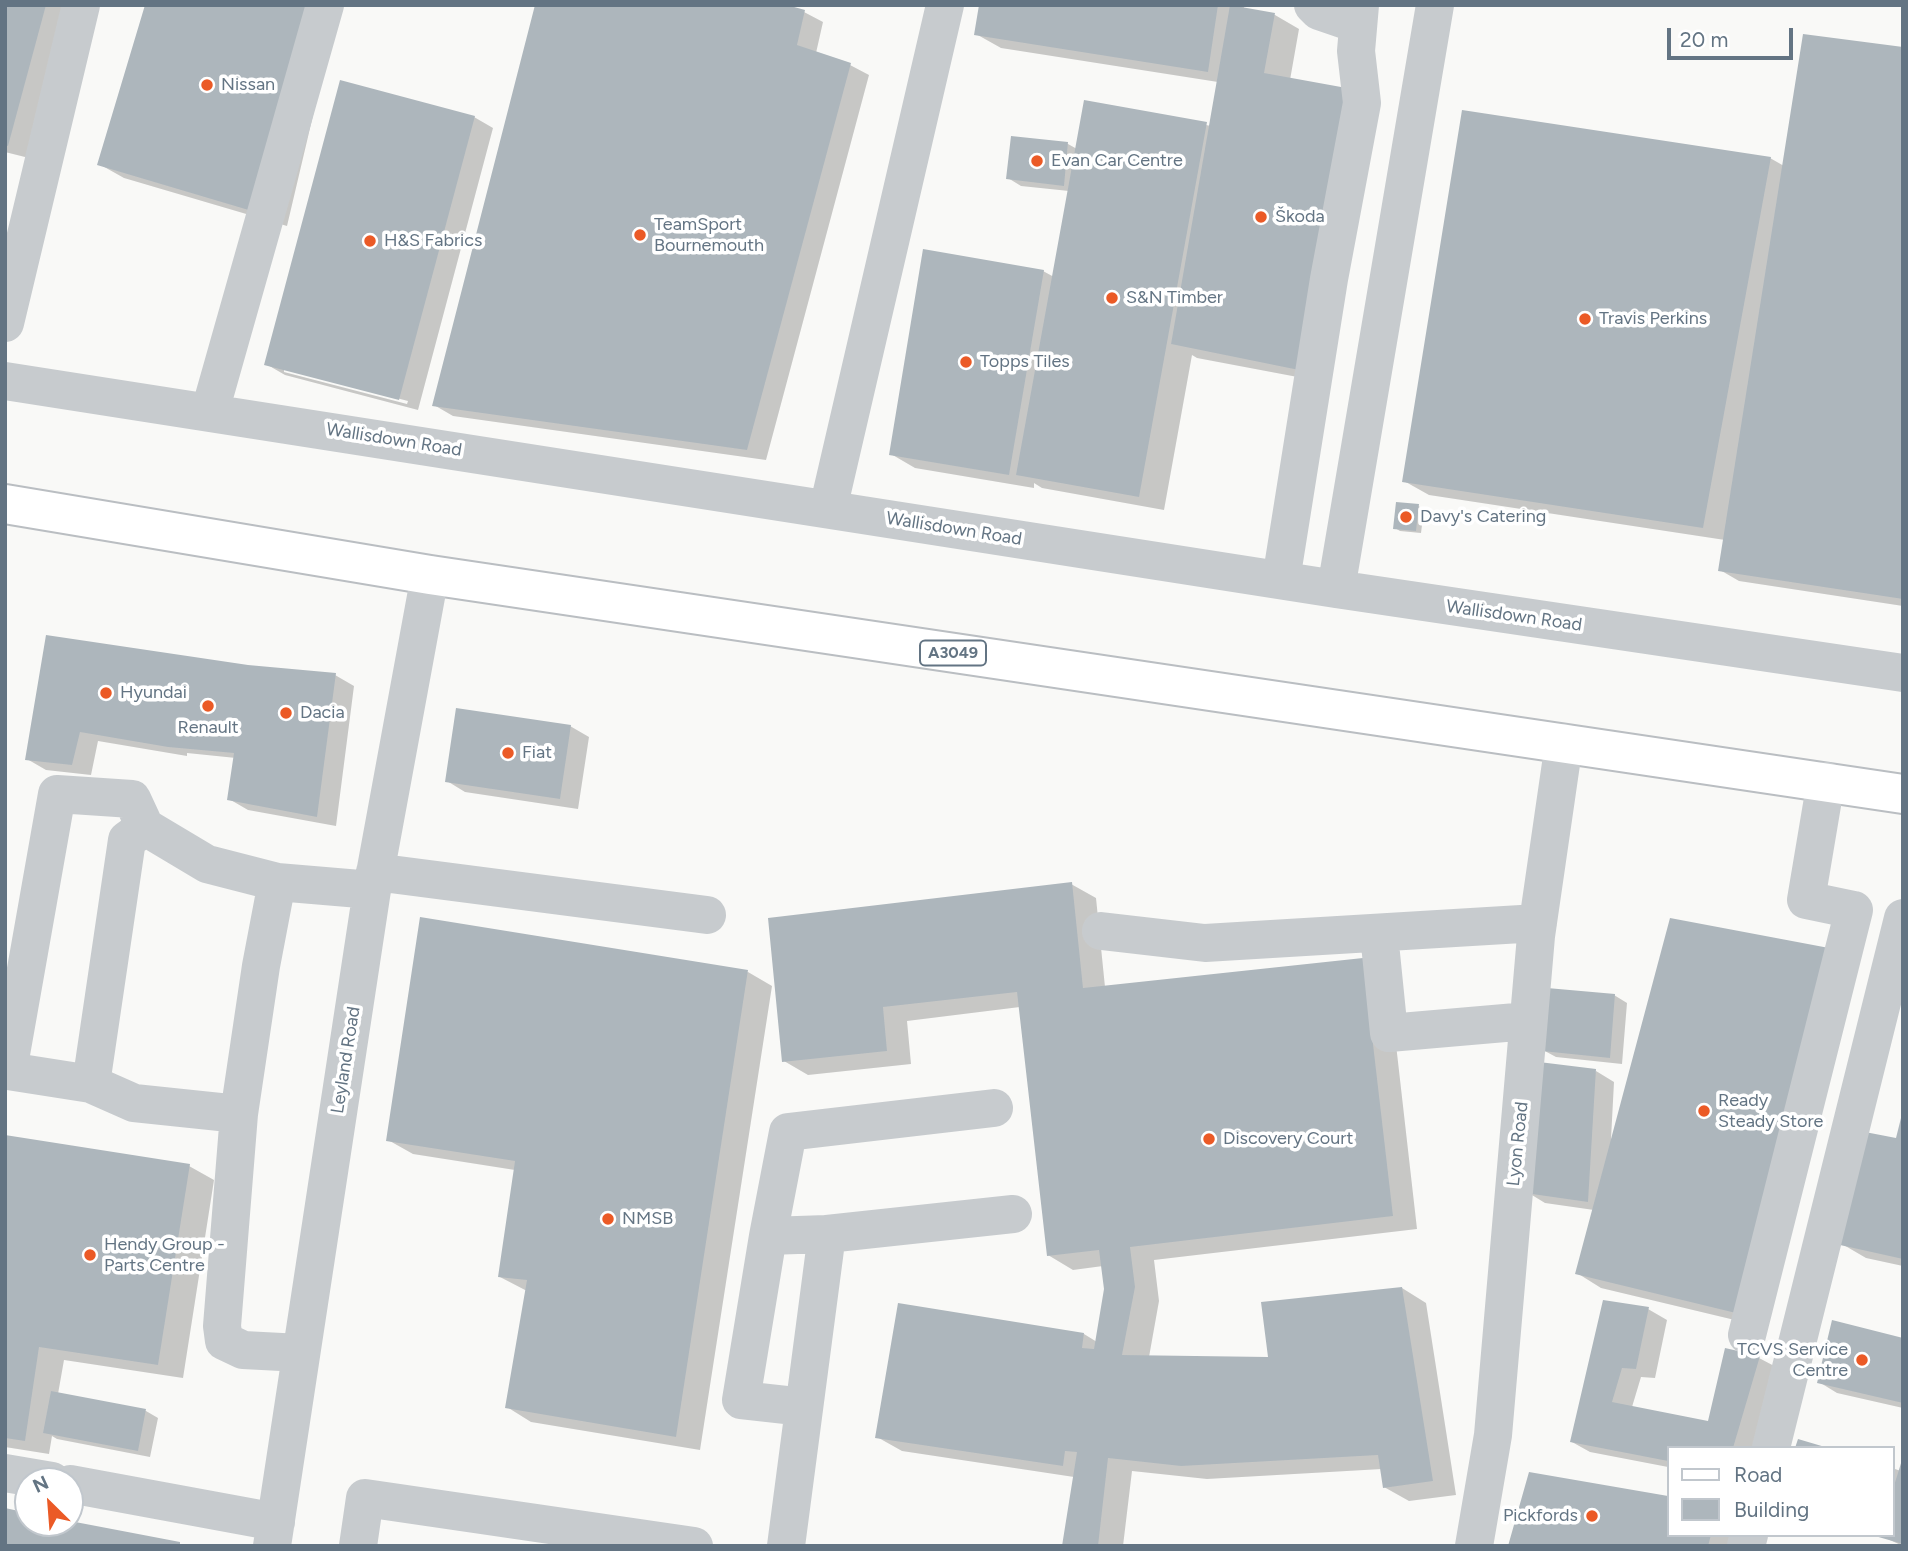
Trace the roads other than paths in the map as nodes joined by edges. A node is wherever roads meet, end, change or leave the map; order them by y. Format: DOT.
graph roads {
  1 [pos="81,5"];
  2 [pos="325,5"];
  3 [pos="945,5"];
  4 [pos="1313,5"];
  5 [pos="1435,5"];
  6 [pos="1358,14"];
  7 [pos="5,323"];
  8 [pos="5,381"];
  9 [pos="210,411"];
  10 [pos="5,504"];
  11 [pos="828,509"];
  12 [pos="430,575"];
  13 [pos="1281,580"];
  14 [pos="1336,589"];
  15 [pos="1903,673"];
  16 [pos="1564,743"];
  17 [pos="1826,781"];
  18 [pos="1903,794"];
  19 [pos="145,827"];
  20 [pos="374,881"];
  21 [pos="278,882"];
  22 [pos="707,915"];
  23 [pos="1903,918"];
  24 [pos="1538,923"];
  25 [pos="1101,931"];
  26 [pos="1379,934"];
  27 [pos="1528,1021"];
  28 [pos="91,1084"];
  29 [pos="994,1108"];
  30 [pos="239,1114"];
  31 [pos="1013,1214"];
  32 [pos="827,1234"];
  33 [pos="768,1236"];
  34 [pos="1747,1335"];
  35 [pos="301,1353"];
  36 [pos="804,1407"];
  37 [pos="1771,1446"];
  38 [pos="84,1487"];
  39 [pos="274,1534"];
  40 [pos="358,1546"];
  41 [pos="694,1546"];
  42 [pos="786,1546"];
  43 [pos="1474,1546"];
  1 -- 7 [label="street"];
  2 -- 9 [label="street"];
  3 -- 11 [label="street"];
  4 -- 6 [label="street"];
  5 -- 14 [label="street"];
  6 -- 13 [label="street"];
  8 -- 9 [label="street, Wallisdown Road"];
  9 -- 11 [label="street, Wallisdown Road"];
  10 -- 12 [label="main road, A3049"];
  11 -- 13 [label="street, Wallisdown Road"];
  12 -- 16 [label="main road, A3049"];
  12 -- 20 [label="street, Leyland Road"];
  13 -- 14 [label="street, Wallisdown Road"];
  14 -- 15 [label="street, Wallisdown Road"];
  16 -- 17 [label="main road, A3049"];
  16 -- 24 [label="street, Lyon Road"];
  17 -- 18 [label="main road, A3049"];
  17 -- 34 [label="street"];
  19 -- 21 [label="street"];
  19 -- 28 [label="street"];
  19 -- 28 [label="street"];
  20 -- 21 [label="street"];
  20 -- 22 [label="street"];
  20 -- 35 [label="street, Leyland Road"];
  21 -- 30 [label="street"];
  23 -- 37 [label="street"];
  24 -- 26 [label="street"];
  24 -- 27 [label="street, Lyon Road"];
  25 -- 26 [label="street"];
  26 -- 27 [label="street"];
  27 -- 43 [label="street, Lyon Road"];
  28 -- 30 [label="street"];
  29 -- 33 [label="street"];
  30 -- 35 [label="street"];
  31 -- 32 [label="street"];
  32 -- 33 [label="street"];
  32 -- 36 [label="street"];
  33 -- 36 [label="street"];
  35 -- 39 [label="street, Leyland Road"];
  36 -- 42 [label="street"];
  38 -- 39 [label="street"];
  40 -- 41 [label="street"];
}
